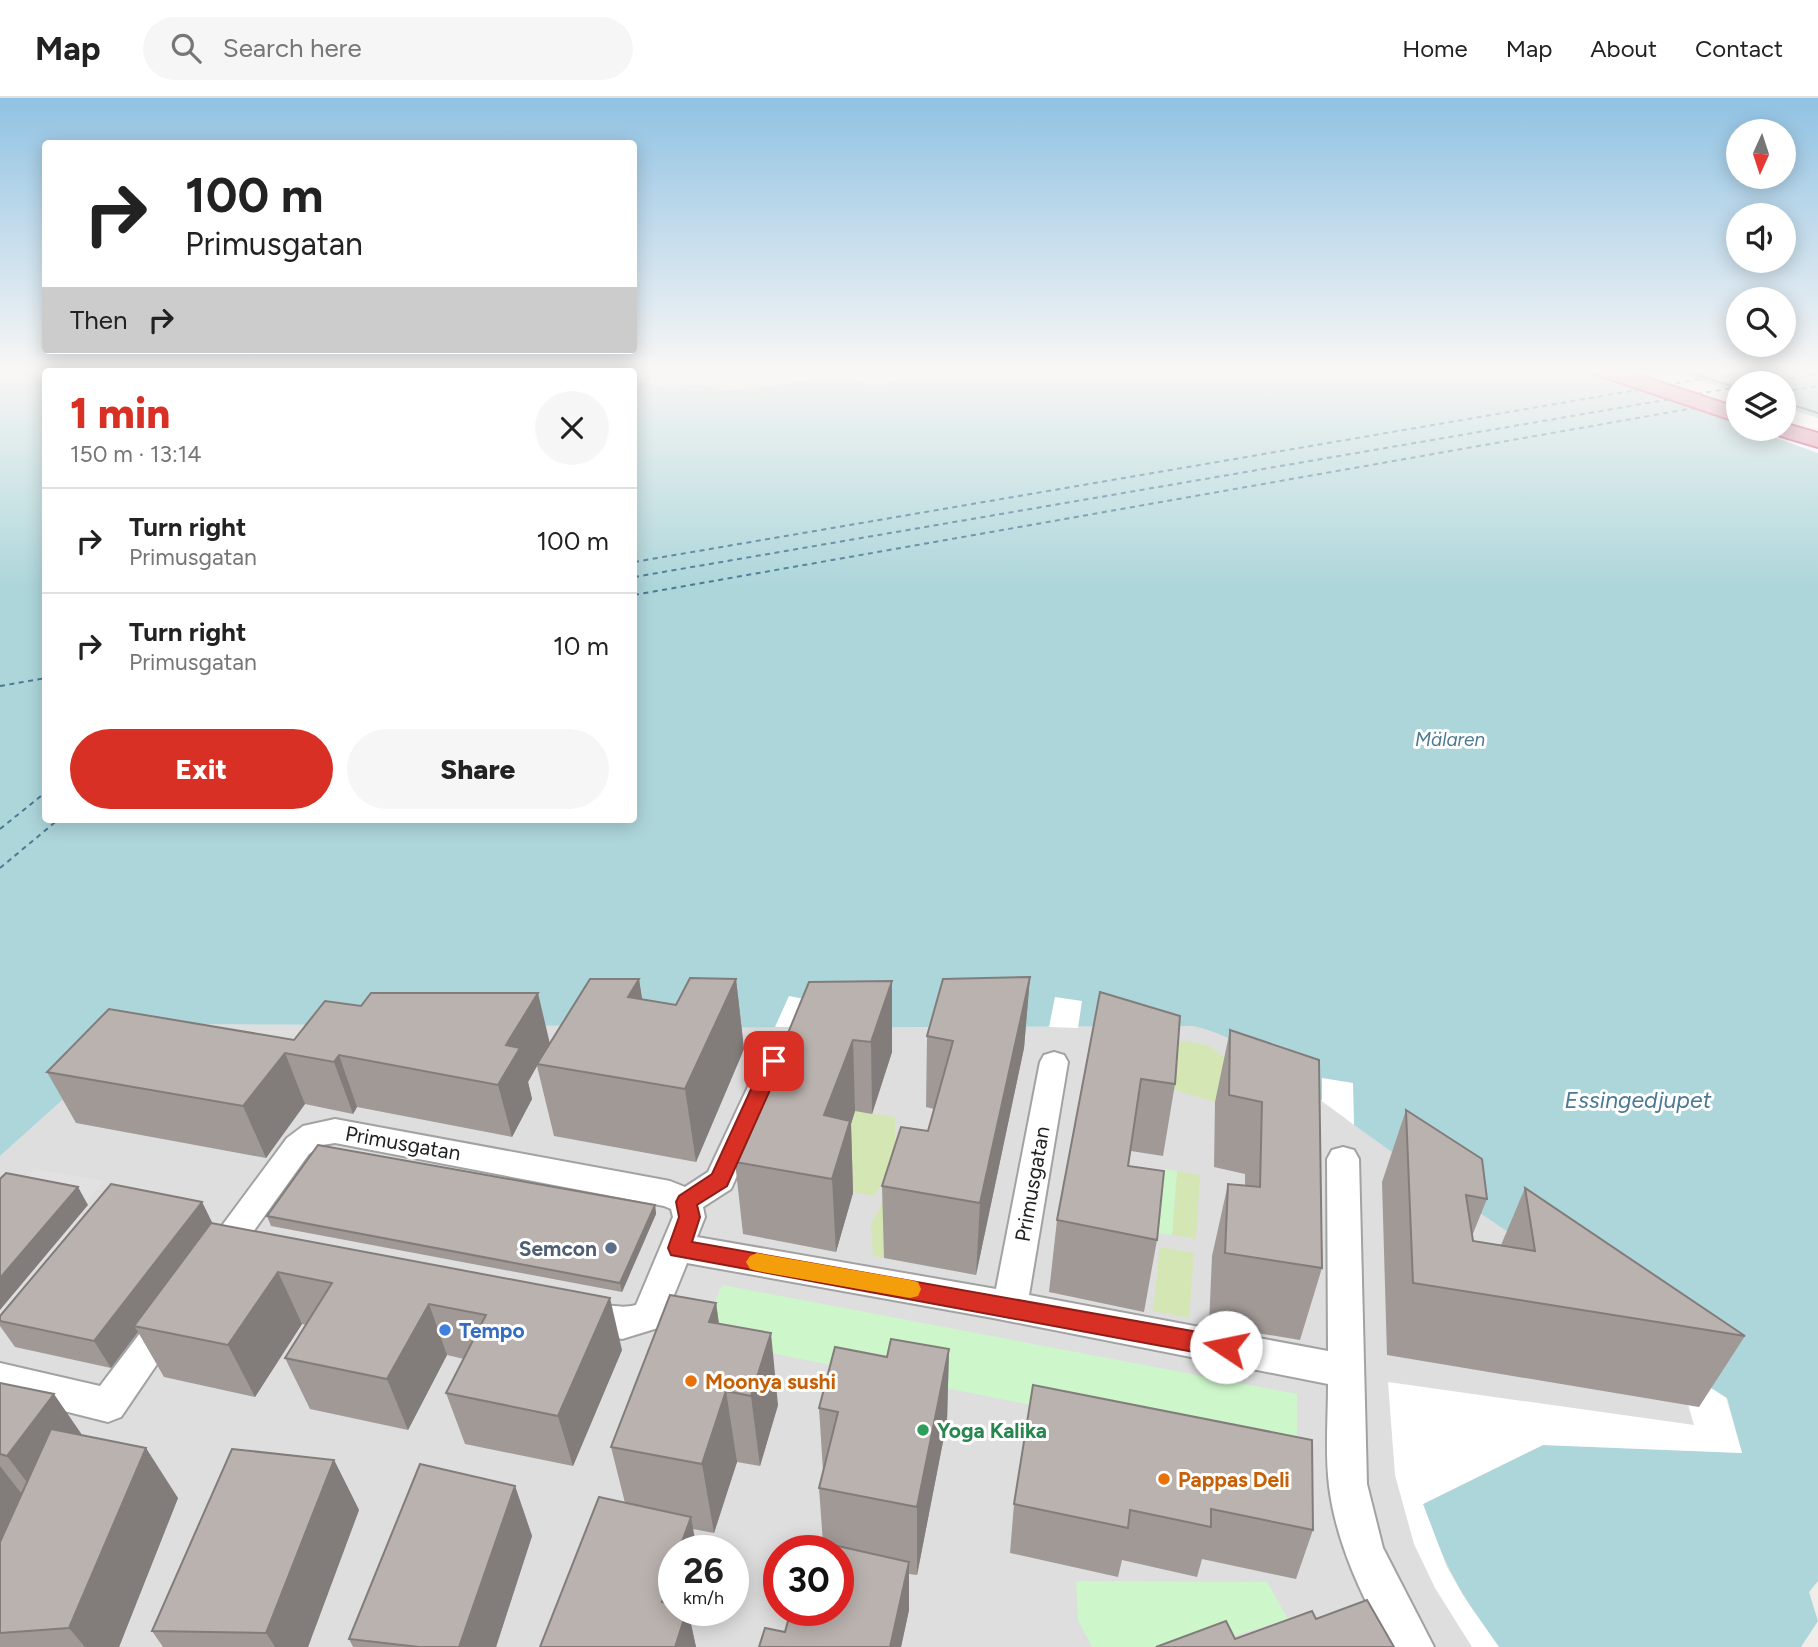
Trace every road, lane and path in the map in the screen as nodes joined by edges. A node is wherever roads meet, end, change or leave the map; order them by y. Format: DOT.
graph roads {
  1 [pos="774,1061"];
  2 [pos="1054,1062"];
  3 [pos="1343,1159"];
  4 [pos="686,1202"];
  5 [pos="228,1241"];
  6 [pos="679,1248"];
  7 [pos="266,1249"];
  8 [pos="1010,1307"];
  9 [pos="555,1310"];
  10 [pos="1346,1371"];
  11 [pos="0,1379"];
  12 [pos="1413,1647"];
  1 -- 4 [label="street"];
  2 -- 8 [label="street, Primusgatan"];
  3 -- 10 [label="street"];
  4 -- 5 [label="street, Primusgatan"];
  4 -- 6 [label="street"];
  5 -- 7 [label="street"];
  5 -- 11 [label="street, Primusgatan"];
  6 -- 8 [label="street"];
  6 -- 9 [label="street"];
  8 -- 10 [label="street"];
  10 -- 12 [label="street"];
}
